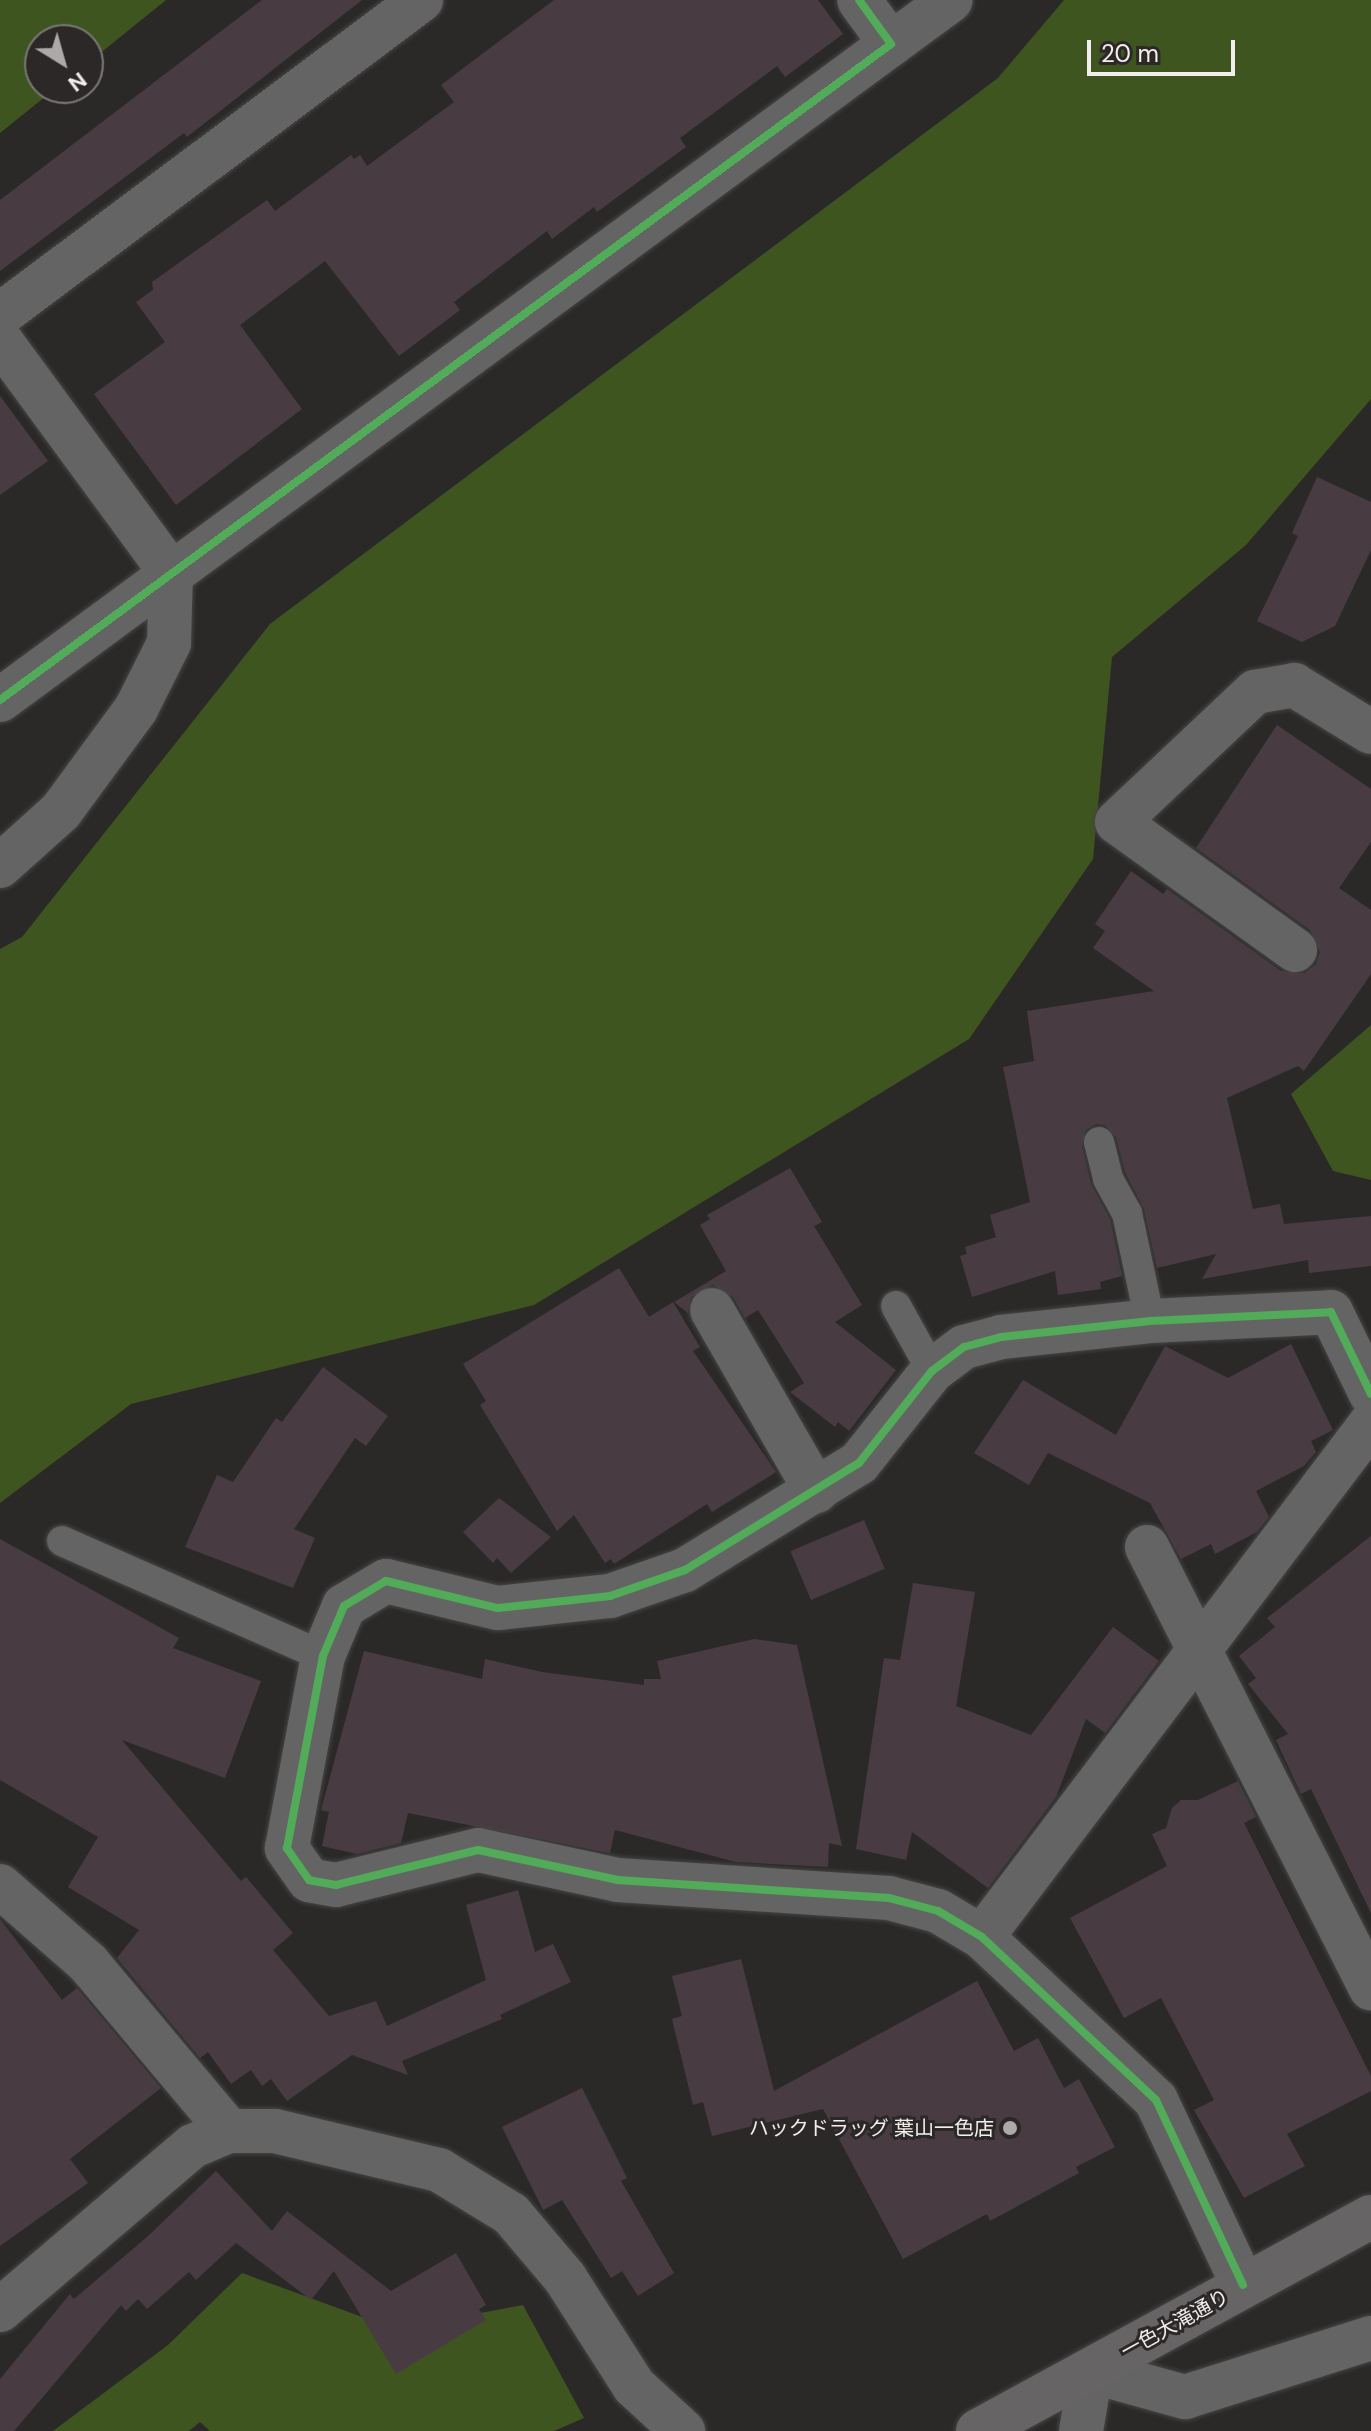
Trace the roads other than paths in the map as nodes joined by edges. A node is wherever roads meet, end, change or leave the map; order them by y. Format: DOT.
graph roads {
  1 [pos="421,0"];
  2 [pos="859,0"];
  3 [pos="951,0"];
  4 [pos="891,44"];
  5 [pos="0,315"];
  6 [pos="0,340"];
  7 [pos="171,573"];
  8 [pos="0,700"];
  9 [pos="1371,732"];
  10 [pos="0,866"];
  11 [pos="1295,950"];
  12 [pos="1099,1142"];
  13 [pos="896,1306"];
  14 [pos="712,1310"];
  15 [pos="1351,1310"];
  16 [pos="1150,1321"];
  17 [pos="932,1371"];
  18 [pos="1371,1394"];
  19 [pos="1371,1423"];
  20 [pos="816,1491"];
  21 [pos="62,1541"];
  22 [pos="1147,1547"];
  23 [pos="1198,1648"];
  24 [pos="323,1656"];
  25 [pos="0,1886"];
  26 [pos="982,1937"];
  27 [pos="1371,1988"];
  28 [pos="229,2131"];
  29 [pos="1371,2217"];
  30 [pos="1243,2285"];
  31 [pos="0,2310"];
  32 [pos="1371,2338"];
  33 [pos="1091,2371"];
  34 [pos="683,2431"];
  35 [pos="978,2431"];
  36 [pos="1081,2431"];
  1 -- 5 [label="street"];
  2 -- 4 [label="street"];
  3 -- 4 [label="street"];
  4 -- 7 [label="street"];
  6 -- 7 [label="street"];
  7 -- 8 [label="street"];
  7 -- 10 [label="street"];
  9 -- 11 [label="street"];
  12 -- 16 [label="lane"];
  13 -- 17 [label="lane"];
  14 -- 20 [label="street"];
  15 -- 16 [label="street"];
  15 -- 18 [label="street"];
  16 -- 17 [label="street"];
  17 -- 20 [label="street"];
  19 -- 23 [label="street"];
  20 -- 24 [label="street"];
  21 -- 24 [label="lane"];
  22 -- 23 [label="street"];
  23 -- 26 [label="street"];
  23 -- 27 [label="street"];
  24 -- 26 [label="street"];
  25 -- 28 [label="street"];
  26 -- 30 [label="street"];
  28 -- 31 [label="street"];
  28 -- 34 [label="street"];
  29 -- 30 [label="main road, 一色大滝通り"];
  30 -- 33 [label="main road, 一色大滝通り"];
  32 -- 33 [label="street"];
  33 -- 35 [label="main road, 一色大滝通り"];
  33 -- 36 [label="street"];
}
